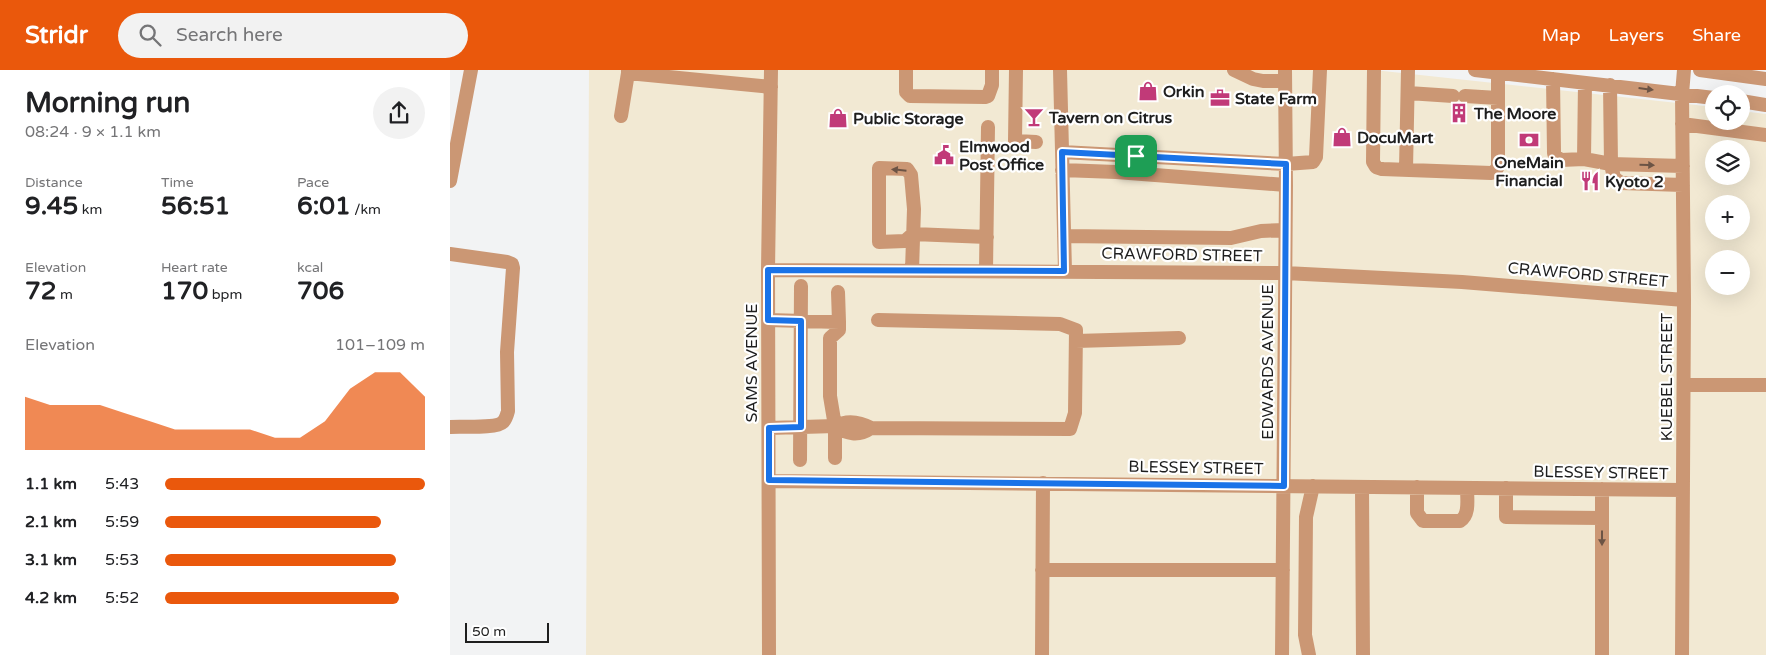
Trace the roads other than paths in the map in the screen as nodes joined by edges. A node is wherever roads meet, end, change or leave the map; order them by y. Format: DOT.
graph roads {
  1 [pos="471,70"];
  2 [pos="771,70"];
  3 [pos="906,70"];
  4 [pos="992,70"];
  5 [pos="1016,70"];
  6 [pos="1060,70"];
  7 [pos="1234,70"];
  8 [pos="1320,70"];
  9 [pos="1374,70"];
  10 [pos="1408,70"];
  11 [pos="1475,70"];
  12 [pos="1684,70"];
  13 [pos="1700,70"];
  14 [pos="628,72"];
  15 [pos="1498,73"];
  16 [pos="1285,76"];
  17 [pos="1553,79"];
  18 [pos="1766,79"];
  19 [pos="1585,83"];
  20 [pos="1610,85"];
  21 [pos="771,87"];
  22 [pos="1408,93"];
  23 [pos="1682,94"];
  24 [pos="1705,97"];
  25 [pos="1498,98"];
  26 [pos="1750,102"];
  27 [pos="1766,105"];
  28 [pos="621,116"];
  29 [pos="1682,124"];
  30 [pos="988,127"];
  31 [pos="1766,135"];
  32 [pos="1036,142"];
  33 [pos="1062,152"];
  34 [pos="1584,159"];
  35 [pos="1286,164"];
  36 [pos="1611,164"];
  37 [pos="1683,166"];
  38 [pos="1406,169"];
  39 [pos="1062,170"];
  40 [pos="450,181"];
  41 [pos="1286,185"];
  42 [pos="1683,185"];
  43 [pos="1285,230"];
  44 [pos="913,234"];
  45 [pos="1064,236"];
  46 [pos="987,237"];
  47 [pos="450,254"];
  48 [pos="768,270"];
  49 [pos="912,270"];
  50 [pos="986,270"];
  51 [pos="1064,271"];
  52 [pos="1285,273"];
  53 [pos="801,286"];
  54 [pos="838,292"];
  55 [pos="1684,300"];
  56 [pos="768,320"];
  57 [pos="878,320"];
  58 [pos="801,321"];
  59 [pos="839,322"];
  60 [pos="1179,338"];
  61 [pos="1076,341"];
  62 [pos="1684,385"];
  63 [pos="1766,385"];
  64 [pos="450,426"];
  65 [pos="836,426"];
  66 [pos="801,427"];
  67 [pos="769,428"];
  68 [pos="835,458"];
  69 [pos="800,460"];
  70 [pos="769,480"];
  71 [pos="1043,483"];
  72 [pos="1284,486"];
  73 [pos="1313,486"];
  74 [pos="1362,487"];
  75 [pos="1417,487"];
  76 [pos="1467,488"];
  77 [pos="1506,488"];
  78 [pos="1602,489"];
  79 [pos="1683,490"];
  80 [pos="1602,518"];
  81 [pos="1042,570"];
  82 [pos="1283,570"];
  83 [pos="769,655"];
  84 [pos="1042,655"];
  85 [pos="1282,655"];
  86 [pos="1309,655"];
  87 [pos="1363,655"];
  88 [pos="1602,655"];
  89 [pos="1682,655"];
  1 -- 40 [label="street"];
  2 -- 21 [label="street, SAMS AVENUE"];
  3 -- 4 [label="street"];
  5 -- 32 [label="street"];
  6 -- 33 [label="street"];
  7 -- 16 [label="street"];
  8 -- 35 [label="street"];
  9 -- 38 [label="street"];
  10 -- 22 [label="street"];
  11 -- 15 [label="street"];
  12 -- 23 [label="street, KUEBEL STREET"];
  13 -- 18 [label="street"];
  14 -- 21 [label="street"];
  14 -- 28 [label="street"];
  15 -- 17 [label="street"];
  15 -- 25 [label="street"];
  16 -- 35 [label="street, EDWARDS AVENUE"];
  17 -- 19 [label="street"];
  17 -- 34 [label="street"];
  19 -- 20 [label="street"];
  19 -- 34 [label="street"];
  20 -- 23 [label="street, one-way"];
  20 -- 36 [label="street"];
  21 -- 48 [label="street, SAMS AVENUE"];
  22 -- 25 [label="street"];
  22 -- 38 [label="street"];
  23 -- 24 [label="street"];
  23 -- 29 [label="street, KUEBEL STREET"];
  25 -- 38 [label="street"];
  26 -- 27 [label="street"];
  29 -- 31 [label="street"];
  29 -- 37 [label="street, KUEBEL STREET"];
  30 -- 46 [label="street"];
  33 -- 35 [label="street"];
  33 -- 39 [label="street"];
  34 -- 36 [label="street"];
  35 -- 41 [label="street, EDWARDS AVENUE"];
  36 -- 37 [label="street, one-way"];
  36 -- 42 [label="street"];
  37 -- 42 [label="street, KUEBEL STREET"];
  39 -- 41 [label="street"];
  39 -- 45 [label="street"];
  41 -- 43 [label="street, EDWARDS AVENUE"];
  42 -- 55 [label="street, KUEBEL STREET"];
  43 -- 45 [label="street"];
  43 -- 52 [label="street, EDWARDS AVENUE"];
  44 -- 44 [label="street, one-way"];
  44 -- 46 [label="street"];
  44 -- 49 [label="street"];
  45 -- 51 [label="street"];
  46 -- 50 [label="street"];
  47 -- 64 [label="street"];
  48 -- 49 [label="street, CRAWFORD STREET"];
  48 -- 56 [label="street, SAMS AVENUE"];
  49 -- 50 [label="street, CRAWFORD STREET"];
  50 -- 51 [label="street, CRAWFORD STREET"];
  51 -- 52 [label="street, CRAWFORD STREET"];
  52 -- 55 [label="street, CRAWFORD STREET"];
  52 -- 72 [label="street, EDWARDS AVENUE"];
  53 -- 58 [label="street"];
  54 -- 59 [label="street"];
  55 -- 62 [label="street, KUEBEL STREET"];
  56 -- 58 [label="street"];
  56 -- 67 [label="street, SAMS AVENUE"];
  57 -- 61 [label="street"];
  58 -- 59 [label="street"];
  58 -- 66 [label="street"];
  59 -- 65 [label="street"];
  60 -- 61 [label="street"];
  61 -- 65 [label="street"];
  62 -- 63 [label="street"];
  62 -- 79 [label="street, KUEBEL STREET"];
  65 -- 66 [label="street"];
  65 -- 68 [label="street"];
  66 -- 67 [label="street"];
  66 -- 69 [label="street"];
  67 -- 70 [label="street, SAMS AVENUE"];
  70 -- 71 [label="street, BLESSEY STREET"];
  70 -- 83 [label="street, SAMS AVENUE"];
  71 -- 72 [label="street, BLESSEY STREET"];
  71 -- 81 [label="street"];
  72 -- 73 [label="street, BLESSEY STREET"];
  72 -- 82 [label="street, EDWARDS AVENUE"];
  73 -- 74 [label="street, BLESSEY STREET"];
  73 -- 86 [label="street"];
  74 -- 75 [label="street, BLESSEY STREET"];
  74 -- 87 [label="street"];
  75 -- 76 [label="street, BLESSEY STREET"];
  75 -- 76 [label="street"];
  76 -- 77 [label="street, BLESSEY STREET"];
  77 -- 78 [label="street, BLESSEY STREET"];
  77 -- 80 [label="street"];
  78 -- 79 [label="street, BLESSEY STREET"];
  78 -- 80 [label="street"];
  79 -- 89 [label="street, KUEBEL STREET"];
  80 -- 88 [label="street, one-way"];
  81 -- 82 [label="street"];
  81 -- 84 [label="street"];
  82 -- 85 [label="street, EDWARDS AVENUE"];
}
